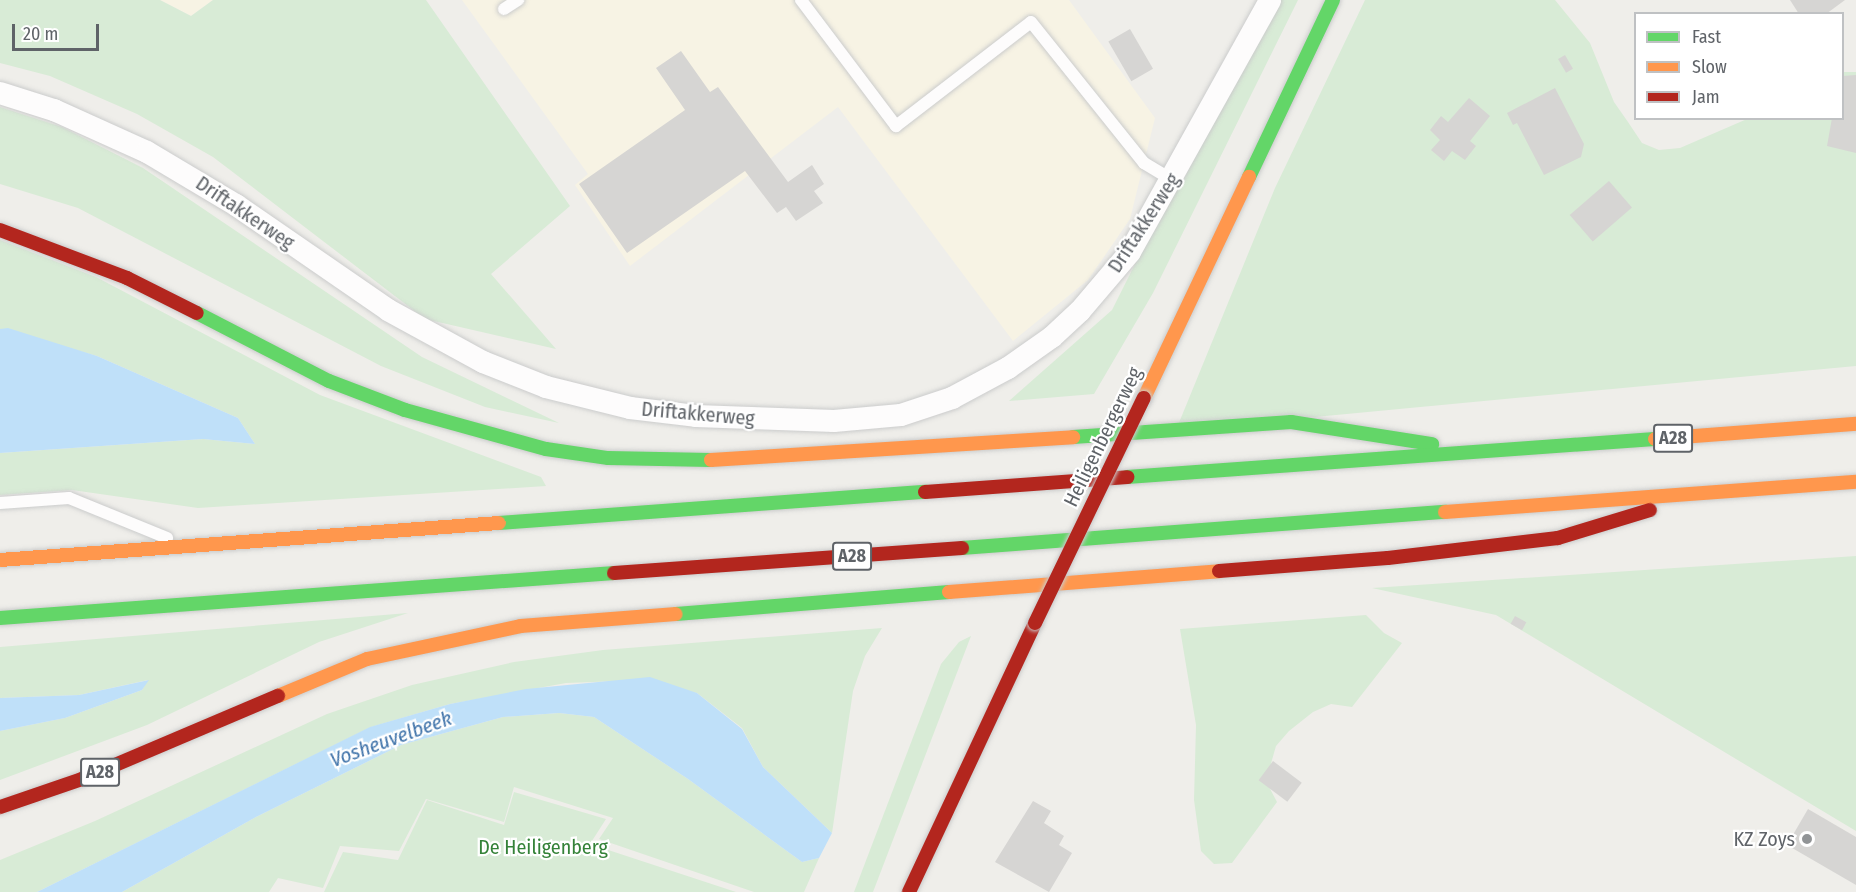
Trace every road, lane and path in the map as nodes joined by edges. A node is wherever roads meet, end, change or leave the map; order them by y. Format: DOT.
graph roads {
  1 [pos="518,0"];
  2 [pos="801,0"];
  3 [pos="1270,0"];
  4 [pos="1333,0"];
  5 [pos="504,9"];
  6 [pos="0,93"];
  7 [pos="1172,180"];
  8 [pos="0,230"];
  9 [pos="1856,424"];
  10 [pos="1490,453"];
  11 [pos="1856,482"];
  12 [pos="1704,493"];
  13 [pos="0,503"];
  14 [pos="188,547"];
  15 [pos="0,560"];
  16 [pos="0,618"];
  17 [pos="0,807"];
  18 [pos="909,892"];
  1 -- 5 [label="lane"];
  2 -- 7 [label="lane"];
  3 -- 7 [label="street, Driftakkerweg"];
  4 -- 18 [label="main road, Heiligenbergerweg, bridge"];
  6 -- 7 [label="street, Driftakkerweg"];
  8 -- 10 [label="main road, A28"];
  9 -- 10 [label="main road, A28"];
  10 -- 14 [label="main road, A28"];
  11 -- 12 [label="main road, A28"];
  12 -- 16 [label="main road, A28"];
  12 -- 17 [label="main road, A28"];
  13 -- 14 [label="lane"];
  14 -- 15 [label="main road, A28"];
}
